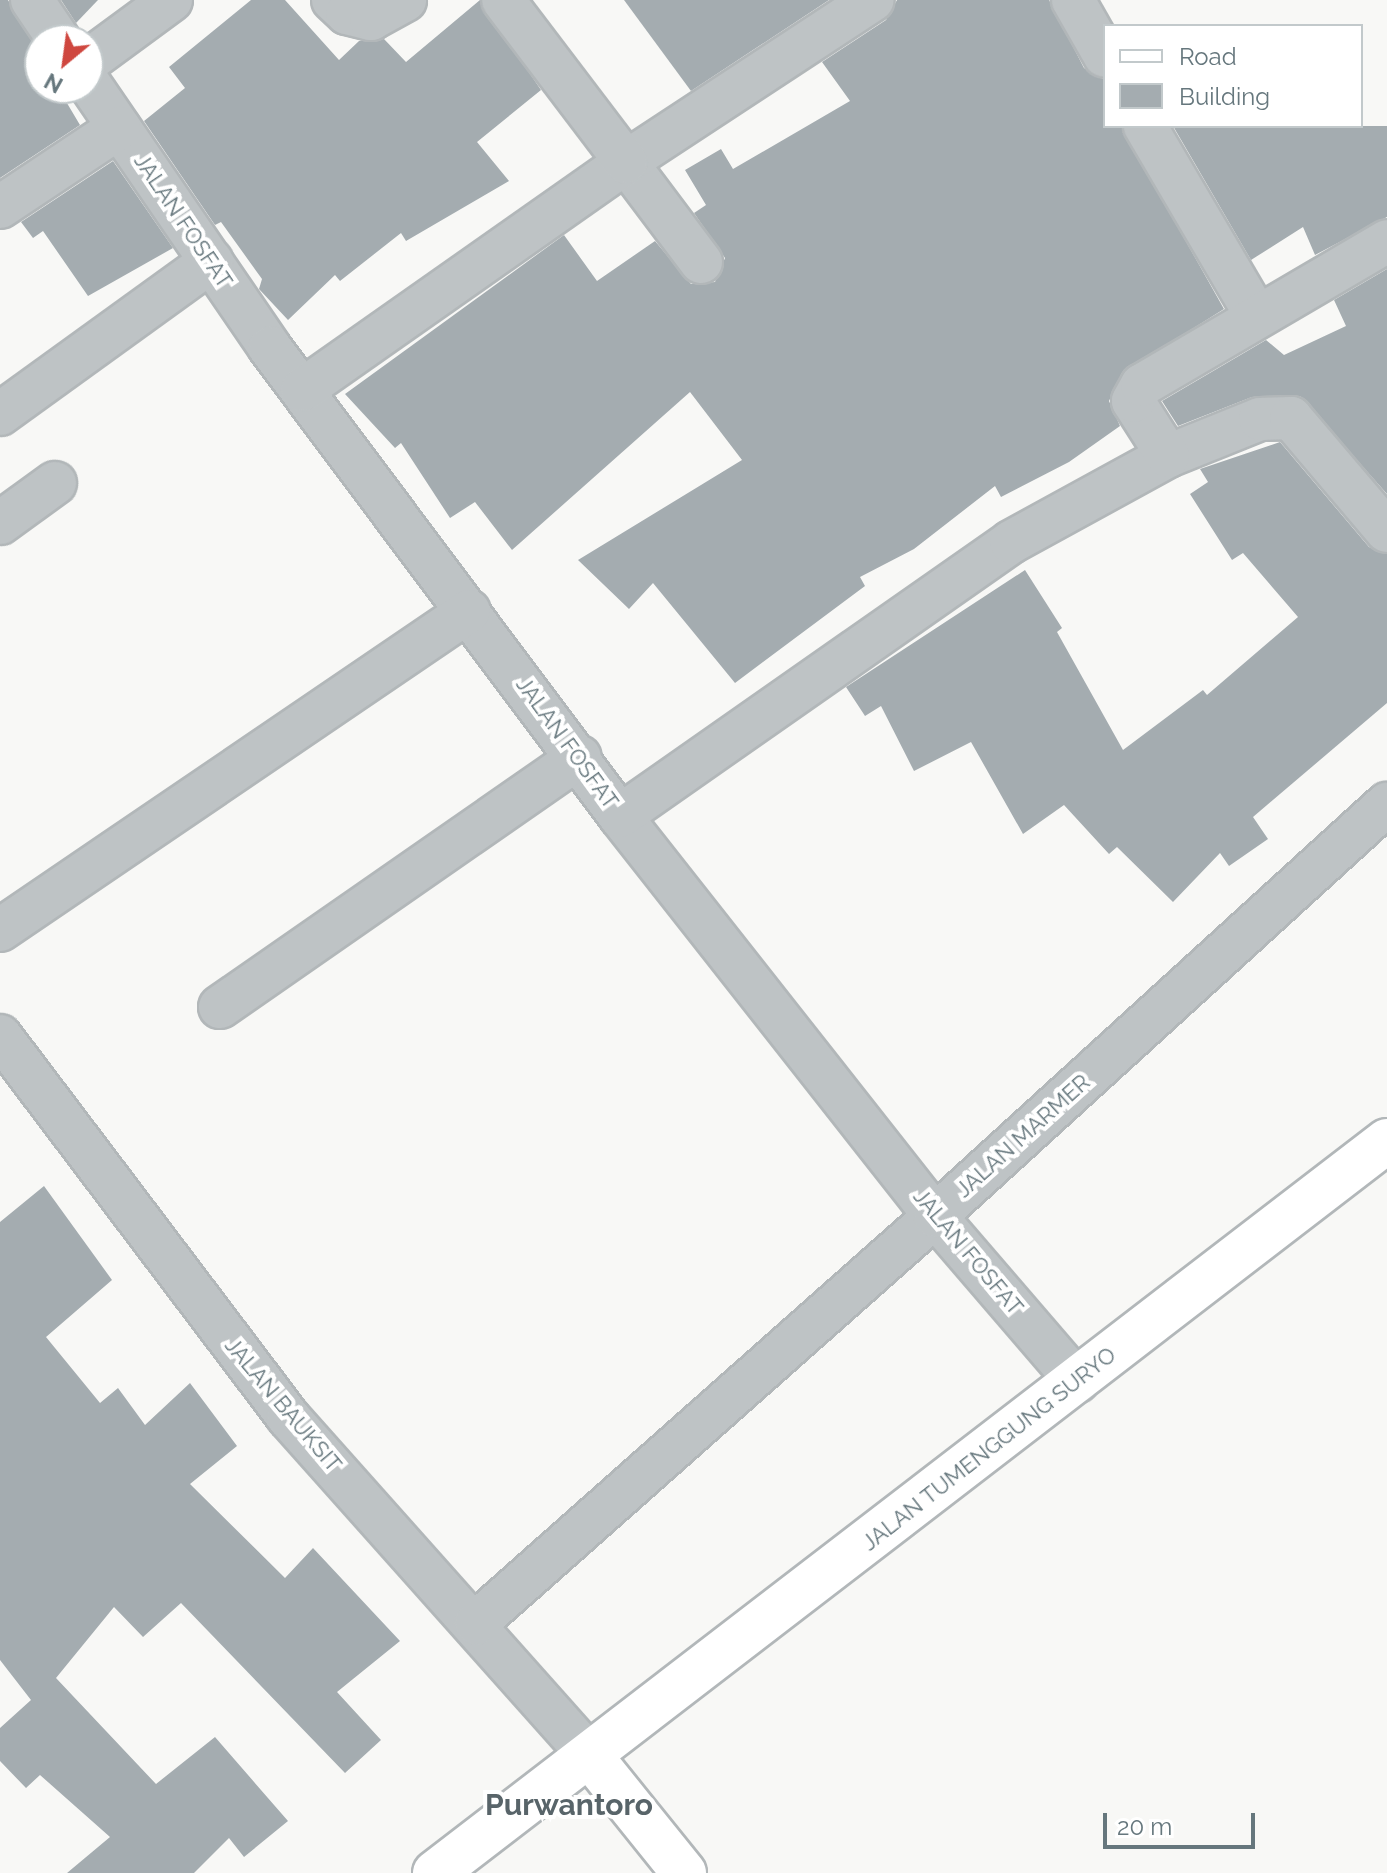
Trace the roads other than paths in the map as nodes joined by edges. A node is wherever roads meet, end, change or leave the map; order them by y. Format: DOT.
graph roads {
  1 [pos="32,0"];
  2 [pos="171,0"];
  3 [pos="333,0"];
  4 [pos="405,0"];
  5 [pos="503,0"];
  6 [pos="873,0"];
  7 [pos="1073,0"];
  8 [pos="48,24"];
  9 [pos="104,49"];
  10 [pos="1103,52"];
  11 [pos="103,104"];
  12 [pos="119,128"];
  13 [pos="1146,128"];
  14 [pos="626,162"];
  15 [pos="0,207"];
  16 [pos="1387,241"];
  17 [pos="211,261"];
  18 [pos="701,262"];
  19 [pos="1257,317"];
  20 [pos="302,390"];
  21 [pos="0,414"];
  22 [pos="1168,456"];
  23 [pos="55,483"];
  24 [pos="0,523"];
  25 [pos="1387,531"];
  26 [pos="469,611"];
  27 [pos="580,757"];
  28 [pos="1387,804"];
  29 [pos="620,816"];
  30 [pos="0,930"];
  31 [pos="220,1007"];
  32 [pos="0,1036"];
  33 [pos="1387,1141"];
  34 [pos="935,1216"];
  35 [pos="1077,1381"];
  36 [pos="476,1623"];
  37 [pos="590,1756"];
  38 [pos="435,1873"];
  39 [pos="684,1873"];
  1 -- 8 [label="street"];
  2 -- 9 [label="street"];
  3 -- 4 [label="street"];
  5 -- 14 [label="street"];
  6 -- 14 [label="street"];
  7 -- 10 [label="street"];
  11 -- 12 [label="street, JALAN FOSFAT"];
  12 -- 15 [label="street"];
  12 -- 17 [label="street, JALAN FOSFAT"];
  13 -- 19 [label="street"];
  14 -- 18 [label="street"];
  14 -- 20 [label="street"];
  16 -- 19 [label="street"];
  17 -- 20 [label="street, JALAN FOSFAT"];
  17 -- 21 [label="street"];
  19 -- 22 [label="street"];
  20 -- 26 [label="street, JALAN FOSFAT"];
  22 -- 25 [label="street"];
  22 -- 29 [label="street"];
  23 -- 24 [label="street"];
  26 -- 27 [label="street, JALAN FOSFAT"];
  26 -- 30 [label="street"];
  27 -- 29 [label="street, JALAN FOSFAT"];
  27 -- 31 [label="street"];
  28 -- 34 [label="street, JALAN MARMER"];
  29 -- 34 [label="street, JALAN FOSFAT"];
  32 -- 36 [label="street, JALAN BAUKSIT"];
  33 -- 35 [label="main road, JALAN TUMENGGUNG SURYO"];
  34 -- 35 [label="street, JALAN FOSFAT"];
  34 -- 36 [label="street, JALAN MARMER"];
  35 -- 37 [label="main road, JALAN TUMENGGUNG SURYO"];
  36 -- 37 [label="street, JALAN BAUKSIT"];
  37 -- 38 [label="main road, JALAN TUMENGGUNG SURYO"];
  37 -- 39 [label="main road"];
}
